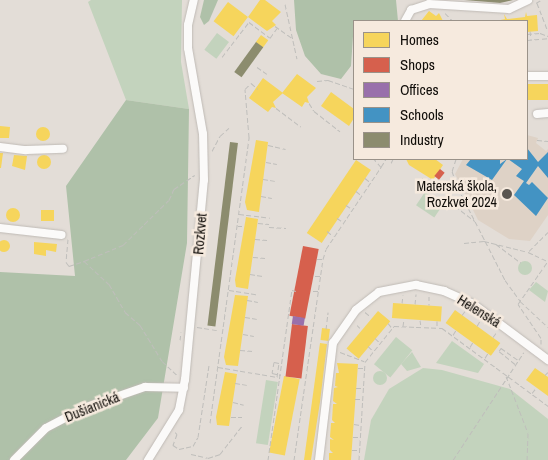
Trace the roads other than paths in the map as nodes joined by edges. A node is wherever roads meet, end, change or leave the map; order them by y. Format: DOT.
graph roads {
  1 [pos="194,0"];
  2 [pos="528,0"];
  3 [pos="406,20"];
  4 [pos="528,76"];
  5 [pos="548,76"];
  6 [pos="548,113"];
  7 [pos="537,114"];
  8 [pos="0,147"];
  9 [pos="64,149"];
  10 [pos="0,228"];
  11 [pos="62,235"];
  12 [pos="548,360"];
  13 [pos="184,388"];
  14 [pos="14,460"];
  15 [pos="148,460"];
  16 [pos="319,460"];
  1 -- 13 [label="street, Rozkvet"];
  2 -- 3 [label="street"];
  4 -- 5 [label="street"];
  6 -- 7 [label="street"];
  8 -- 9 [label="street"];
  10 -- 11 [label="street"];
  12 -- 16 [label="street, Helenská"];
  13 -- 14 [label="street, Dušianická"];
  13 -- 15 [label="street, Rozkvet"];
}
